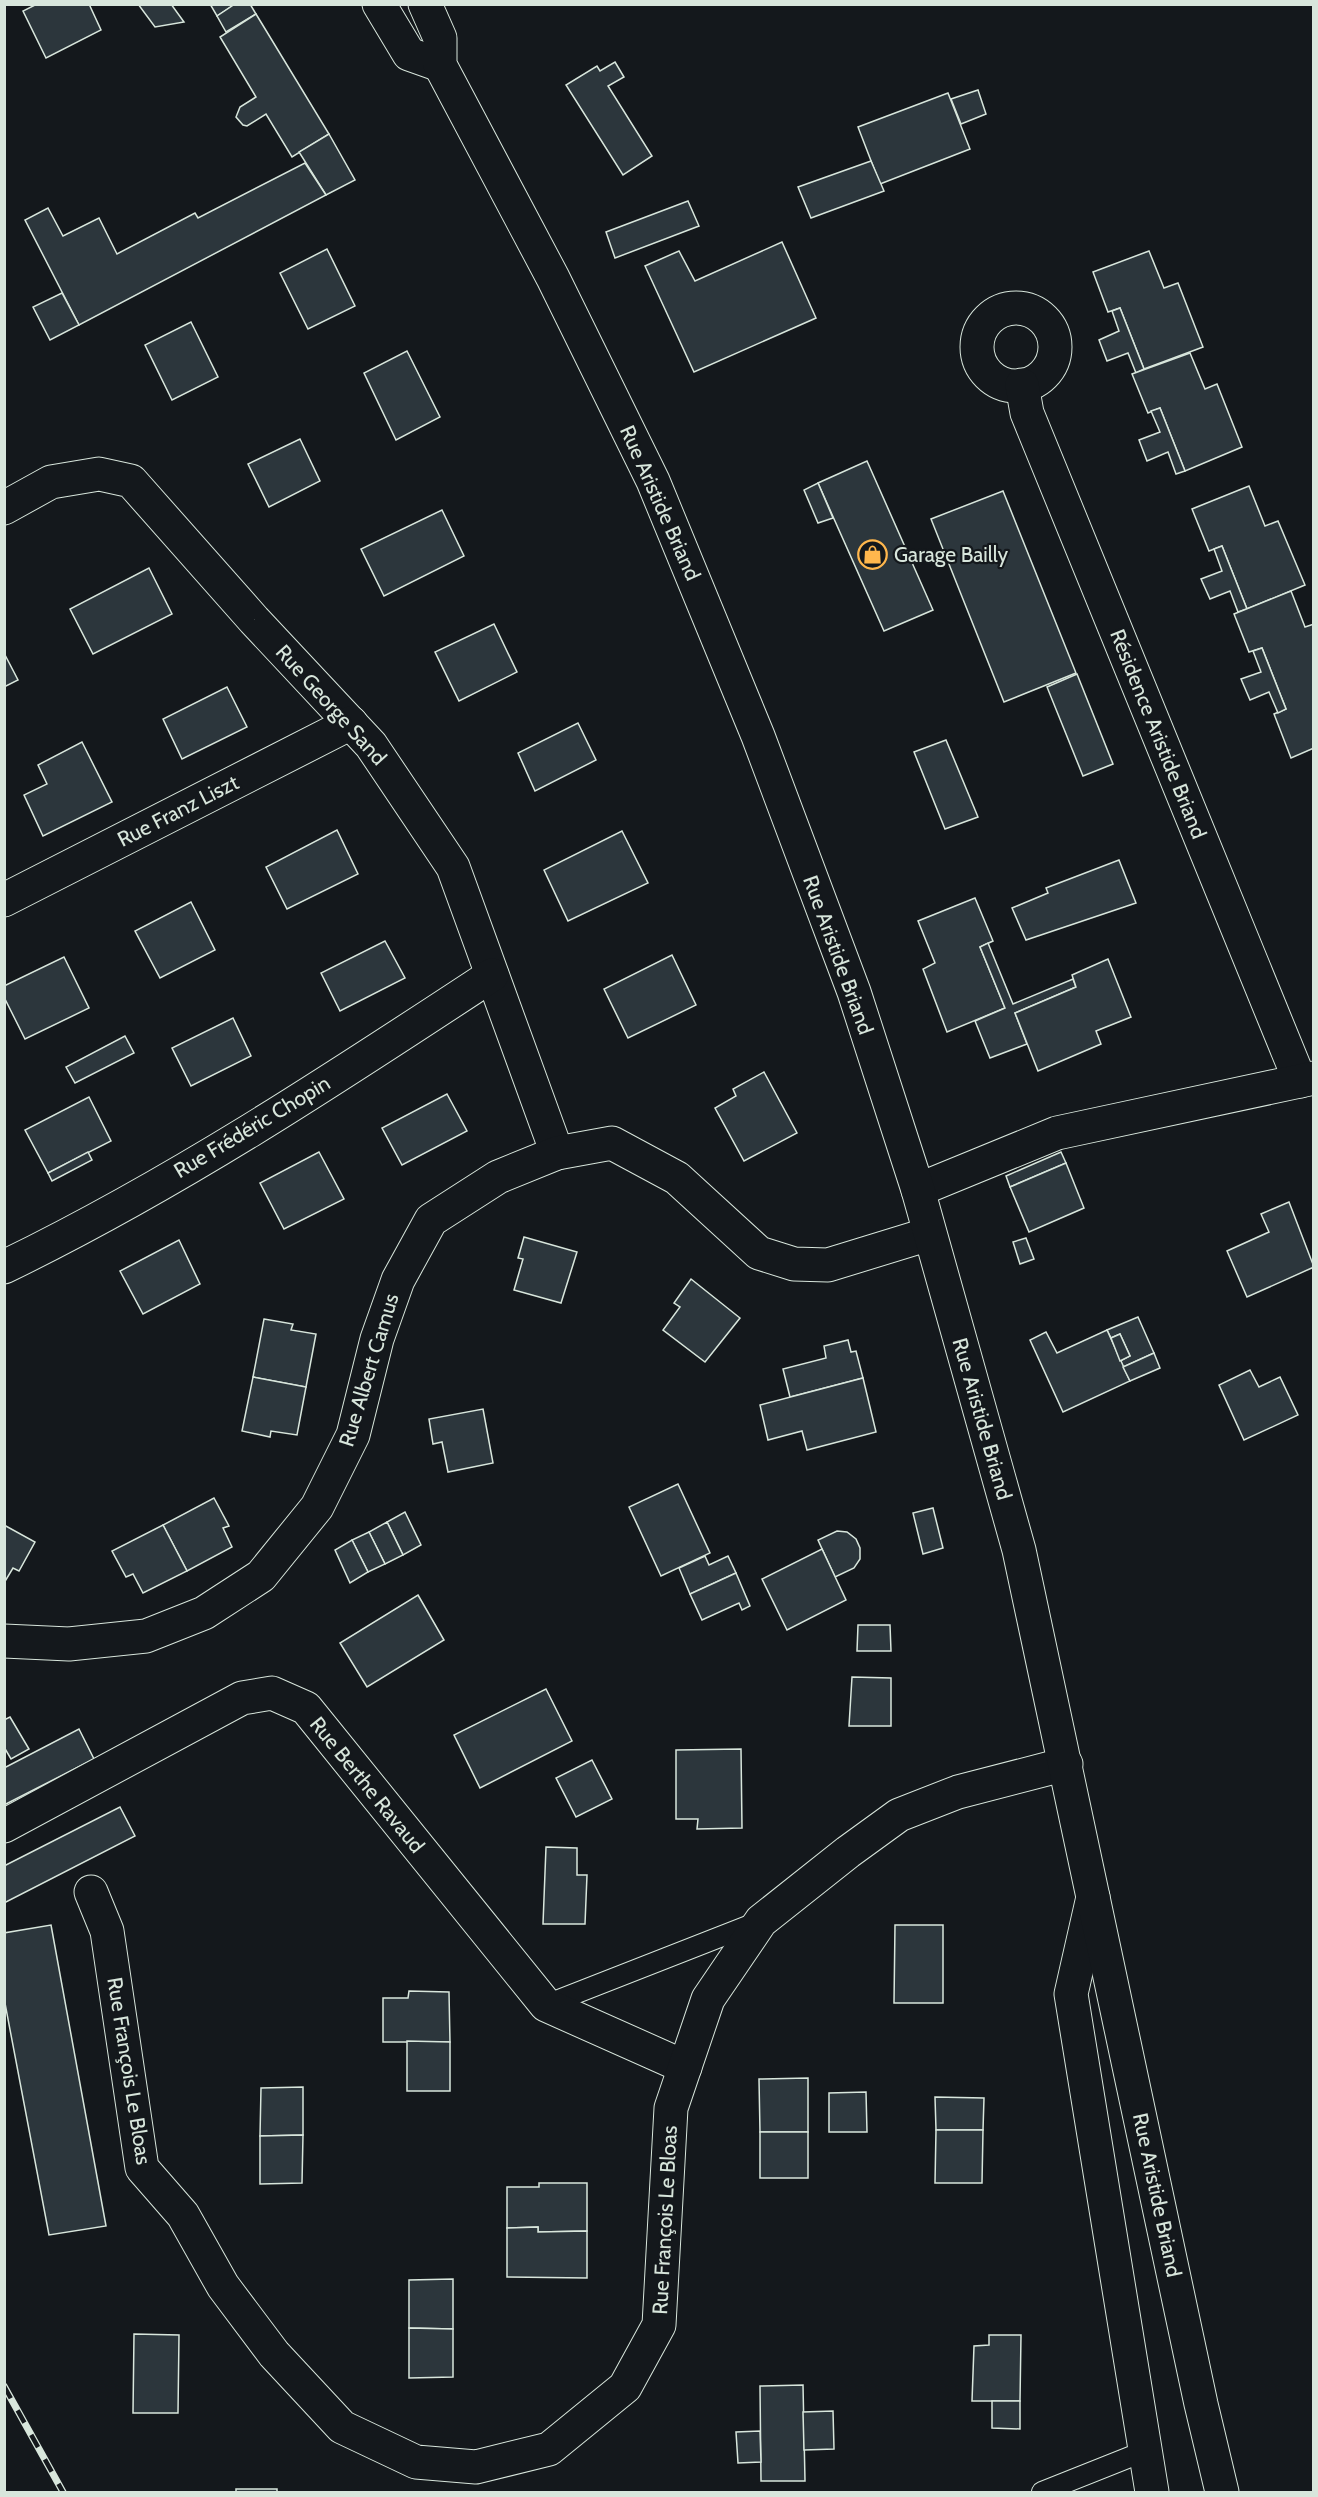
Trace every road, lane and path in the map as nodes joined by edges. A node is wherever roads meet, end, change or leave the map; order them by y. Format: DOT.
graph roads {
  1 [pos="379,4"];
  2 [pos="425,4"];
  3 [pos="440,65"];
  4 [pos="1022,385"];
  5 [pos="4,508"];
  6 [pos="351,723"];
  7 [pos="4,900"];
  8 [pos="492,975"];
  9 [pos="1307,1079"];
  10 [pos="557,1152"];
  11 [pos="918,1190"];
  12 [pos="929,1234"];
  13 [pos="4,1266"];
  14 [pos="4,1641"];
  15 [pos="1066,1764"];
  16 [pos="4,1826"];
  17 [pos="91,1892"];
  18 [pos="1093,1897"];
  19 [pos="761,1921"];
  20 [pos="546,2005"];
  21 [pos="685,2067"];
  22 [pos="1145,2451"];
  23 [pos="1042,2493"];
  24 [pos="1152,2493"];
  25 [pos="1222,2493"];
  1 -- 3 [label="street"];
  2 -- 3 [label="street, Rue Aristide Briand"];
  3 -- 11 [label="street, Rue Aristide Briand"];
  4 -- 9 [label="street, Résidence Aristide Briand"];
  5 -- 6 [label="street, Rue George Sand"];
  6 -- 7 [label="street, Rue Franz Liszt"];
  6 -- 8 [label="street, Rue George Sand"];
  8 -- 10 [label="street, Rue George Sand"];
  8 -- 13 [label="street, Rue Frédéric Chopin"];
  9 -- 11 [label="street, Résidence Aristide Briand"];
  10 -- 12 [label="street, Rue Albert Camus"];
  10 -- 14 [label="street, Rue Albert Camus"];
  11 -- 12 [label="street, Rue Aristide Briand"];
  12 -- 15 [label="street, Rue Aristide Briand"];
  15 -- 18 [label="street, Rue Aristide Briand"];
  15 -- 19 [label="street, Rue François Le Bloas"];
  16 -- 20 [label="street, Rue Berthe Ravaud"];
  17 -- 21 [label="street, Rue François Le Bloas"];
  18 -- 22 [label="street, Rue Aristide Briand"];
  18 -- 25 [label="street, Rue Aristide Briand"];
  19 -- 20 [label="lane"];
  19 -- 21 [label="street, Rue François Le Bloas"];
  20 -- 21 [label="street, Rue Berthe Ravaud"];
  22 -- 23 [label="lane"];
  22 -- 24 [label="street, Rue Aristide Briand"];
}
